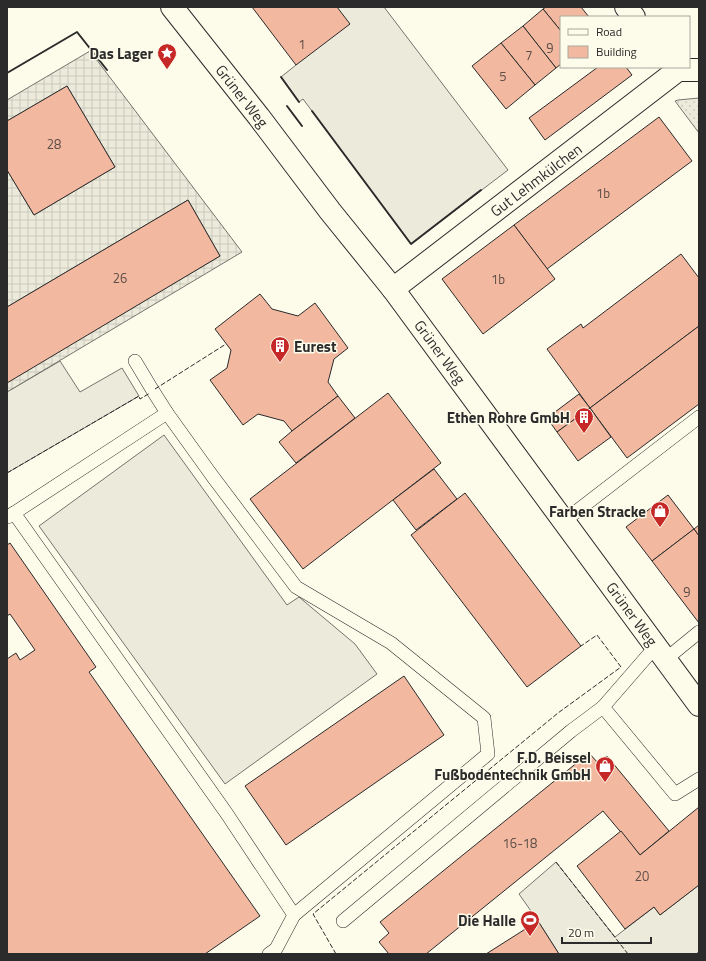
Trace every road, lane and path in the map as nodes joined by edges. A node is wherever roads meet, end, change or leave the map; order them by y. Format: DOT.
graph roads {
  1 [pos="172,7"];
  2 [pos="626,7"];
  3 [pos="633,16"];
  4 [pos="684,69"];
  5 [pos="393,289"];
  6 [pos="135,361"];
  7 [pos="167,413"];
  8 [pos="699,417"];
  9 [pos="11,515"];
  10 [pos="564,521"];
  11 [pos="699,632"];
  12 [pos="661,653"];
  13 [pos="699,705"];
  14 [pos="602,706"];
  15 [pos="699,779"];
  16 [pos="294,915"];
  17 [pos="343,921"];
  18 [pos="269,954"];
  1 -- 5 [label="street, Grüner Weg"];
  2 -- 3 [label="street"];
  4 -- 5 [label="street, Gut Lehmkülchen"];
  5 -- 10 [label="street, Grüner Weg"];
  6 -- 7 [label="lane"];
  7 -- 9 [label="lane"];
  7 -- 16 [label="lane"];
  8 -- 10 [label="lane"];
  9 -- 16 [label="lane"];
  10 -- 12 [label="street, Grüner Weg"];
  11 -- 12 [label="lane"];
  12 -- 13 [label="street, Grüner Weg"];
  12 -- 14 [label="lane"];
  14 -- 15 [label="lane"];
  14 -- 17 [label="lane"];
  16 -- 18 [label="lane"];
}
